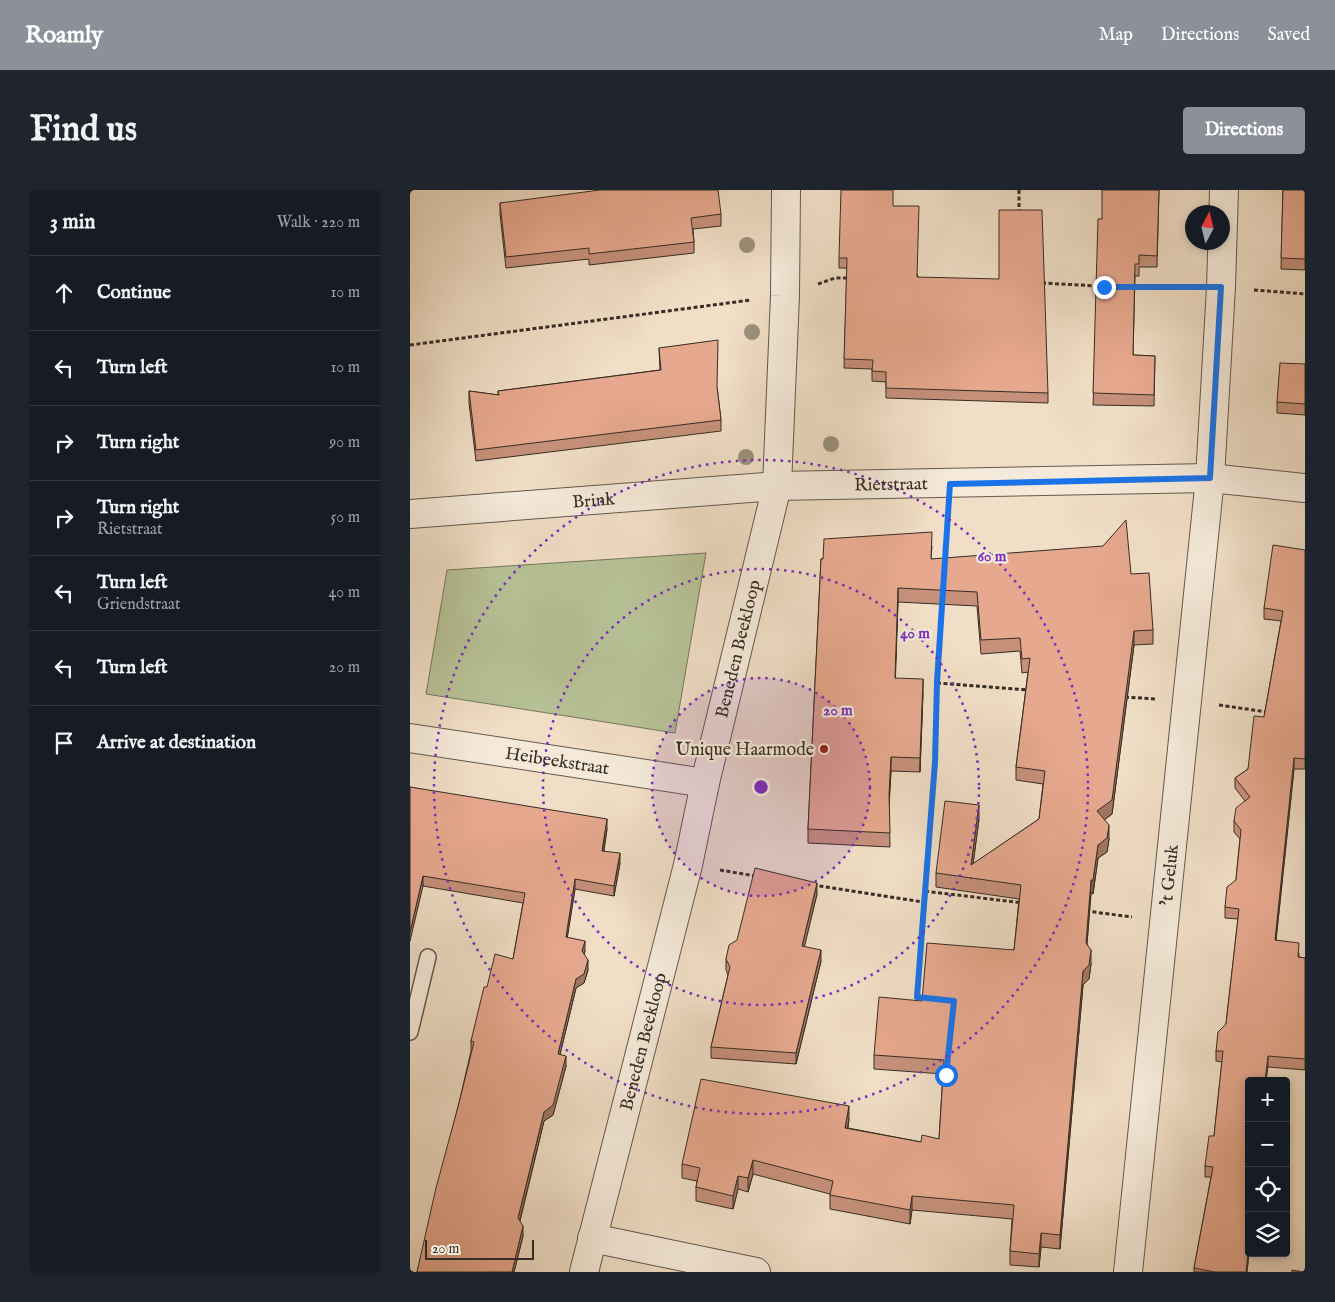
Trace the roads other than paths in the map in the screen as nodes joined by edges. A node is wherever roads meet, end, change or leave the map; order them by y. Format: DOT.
graph roads {
  1 [pos="786,190"];
  2 [pos="1224,190"];
  3 [pos="1210,478"];
  4 [pos="777,486"];
  5 [pos="1305,488"];
  6 [pos="410,514"];
  7 [pos="410,738"];
  8 [pos="704,783"];
  9 [pos="428,957"];
  10 [pos="410,1032"];
  11 [pos="592,1238"];
  12 [pos="584,1272"];
  13 [pos="756,1272"];
  14 [pos="1128,1272"];
  1 -- 4 [label="street, Beneden Beekloop"];
  2 -- 3 [label="street, 't Geluk"];
  3 -- 4 [label="street, Rietstraat"];
  3 -- 5 [label="street, Rietstraat"];
  3 -- 14 [label="street, 't Geluk"];
  4 -- 6 [label="street, Brink"];
  4 -- 8 [label="street, Beneden Beekloop"];
  7 -- 8 [label="street, Heibeekstraat"];
  8 -- 11 [label="street, Beneden Beekloop"];
  9 -- 10 [label="lane"];
  11 -- 12 [label="street, Beneden Beekloop"];
  11 -- 13 [label="street"];
}
